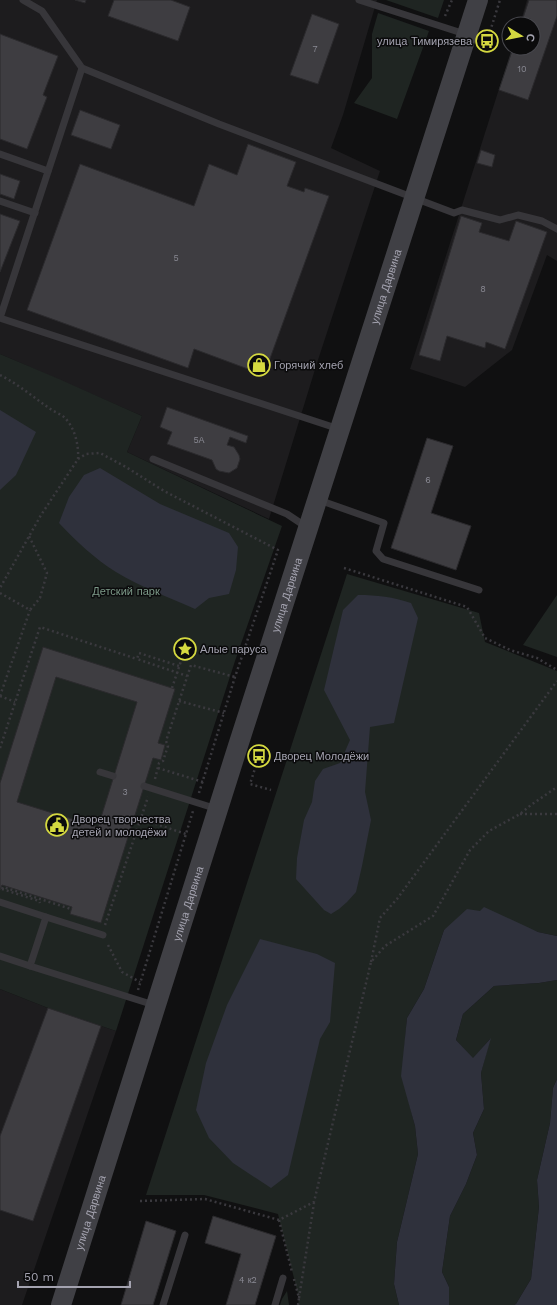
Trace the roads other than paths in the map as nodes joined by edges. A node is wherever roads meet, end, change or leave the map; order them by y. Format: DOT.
graph roads {
  1 [pos="23,0"];
  2 [pos="360,0"];
  3 [pos="478,0"];
  4 [pos="467,35"];
  5 [pos="82,68"];
  6 [pos="0,154"];
  7 [pos="48,171"];
  8 [pos="414,198"];
  9 [pos="0,200"];
  10 [pos="35,213"];
  11 [pos="557,229"];
  12 [pos="0,318"];
  13 [pos="340,429"];
  14 [pos="153,459"];
  15 [pos="317,500"];
  16 [pos="308,528"];
  17 [pos="479,590"];
  18 [pos="100,772"];
  19 [pos="113,776"];
  20 [pos="144,786"];
  21 [pos="218,810"];
  22 [pos="0,902"];
  23 [pos="46,917"];
  24 [pos="103,935"];
  25 [pos="0,956"];
  26 [pos="30,966"];
  27 [pos="156,1006"];
  28 [pos="185,1235"];
  29 [pos="283,1278"];
  30 [pos="61,1305"];
  31 [pos="163,1305"];
  32 [pos="274,1305"];
  1 -- 5 [label="lane"];
  2 -- 4 [label="lane"];
  3 -- 4 [label="main road, улица Дарвина"];
  4 -- 8 [label="main road, улица Дарвина"];
  5 -- 7 [label="lane"];
  5 -- 8 [label="lane"];
  6 -- 7 [label="lane"];
  7 -- 10 [label="lane"];
  8 -- 11 [label="lane"];
  8 -- 13 [label="main road, улица Дарвина"];
  9 -- 10 [label="lane"];
  10 -- 12 [label="lane"];
  12 -- 13 [label="lane"];
  13 -- 15 [label="main road, улица Дарвина"];
  14 -- 16 [label="lane"];
  15 -- 16 [label="main road, улица Дарвина"];
  15 -- 17 [label="lane"];
  16 -- 21 [label="main road, улица Дарвина"];
  18 -- 19 [label="lane"];
  20 -- 21 [label="lane"];
  21 -- 27 [label="main road, улица Дарвина"];
  22 -- 23 [label="lane"];
  23 -- 24 [label="lane"];
  23 -- 26 [label="lane"];
  25 -- 26 [label="lane"];
  26 -- 27 [label="lane"];
  27 -- 30 [label="main road, улица Дарвина"];
  28 -- 31 [label="lane"];
  29 -- 32 [label="lane"];
}
